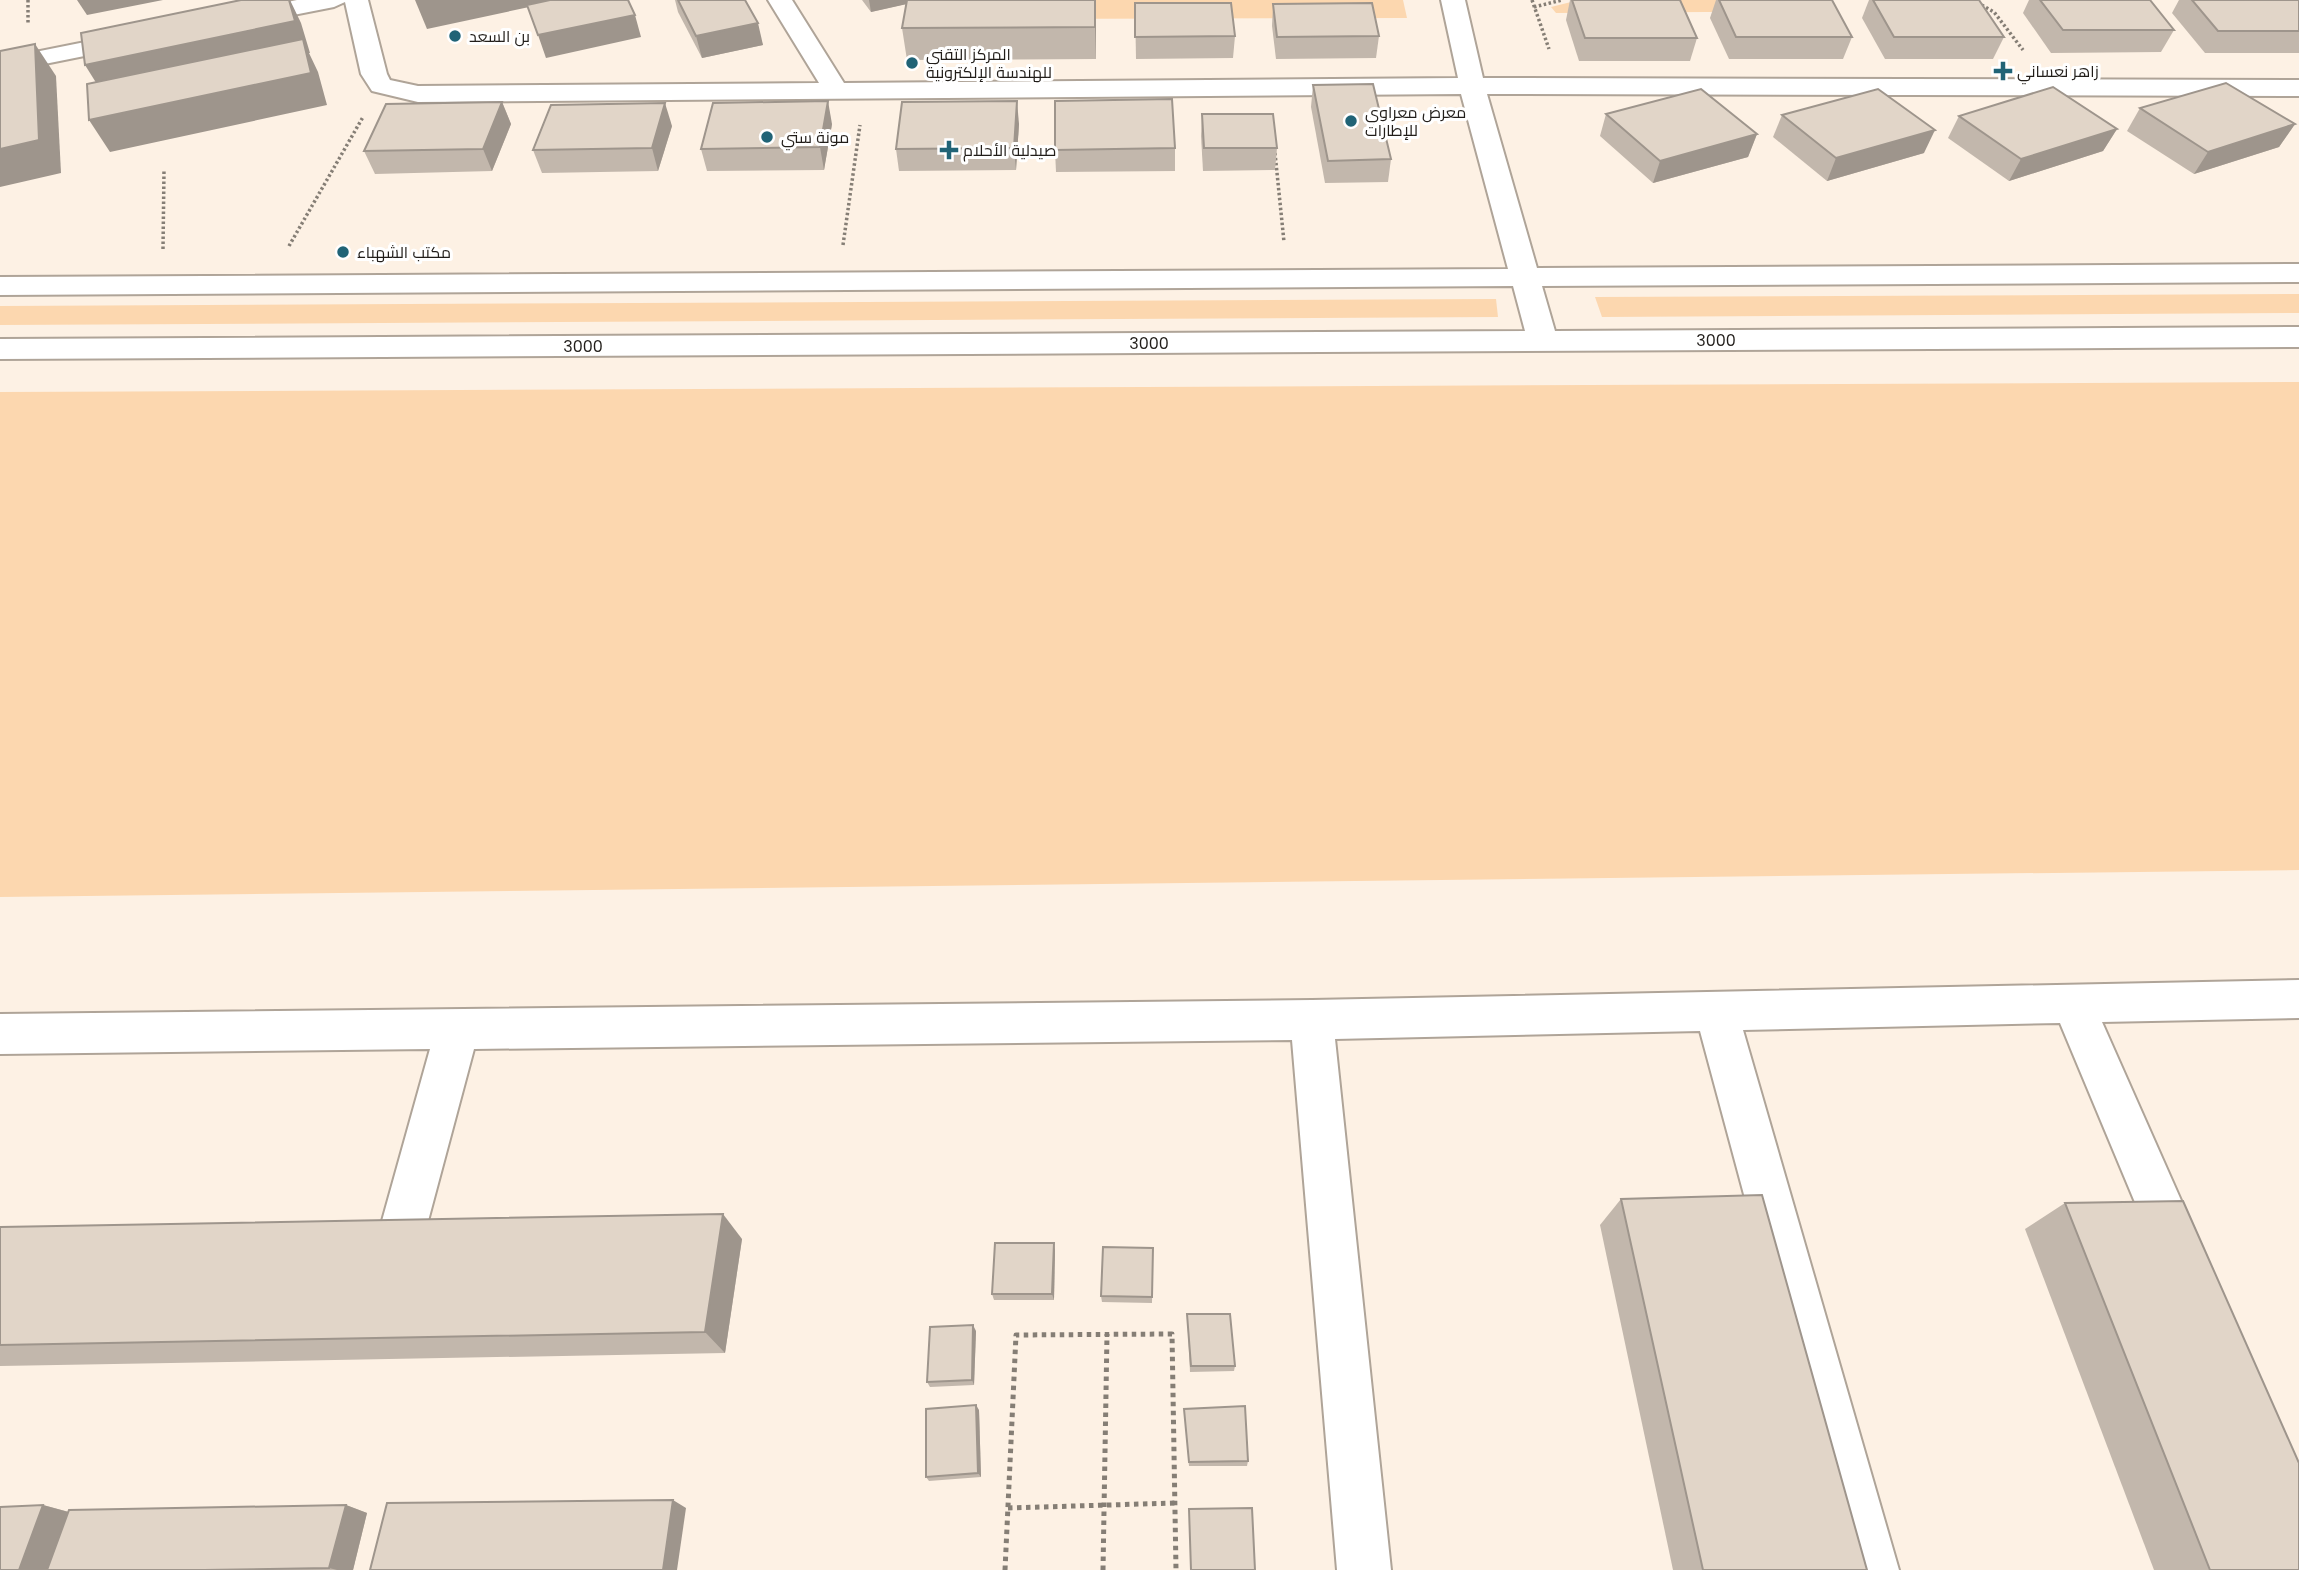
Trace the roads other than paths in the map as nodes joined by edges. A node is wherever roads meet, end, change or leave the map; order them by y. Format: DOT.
graph roads {
  1 [pos="334,0"];
  2 [pos="356,0"];
  3 [pos="780,0"];
  4 [pos="1453,0"];
  5 [pos="215,24"];
  6 [pos="162,34"];
  7 [pos="0,66"];
  8 [pos="1472,86"];
  9 [pos="2299,88"];
  10 [pos="836,91"];
  11 [pos="2299,273"];
  12 [pos="1525,277"];
  13 [pos="0,286"];
  14 [pos="2299,337"];
  15 [pos="1543,341"];
  16 [pos="0,349"];
  17 [pos="2299,999"];
  18 [pos="2073,1004"];
  19 [pos="1716,1012"];
  20 [pos="1312,1020"];
  21 [pos="457,1030"];
  22 [pos="0,1034"];
  23 [pos="405,1221"];
  24 [pos="2194,1285"];
  25 [pos="1364,1570"];
  26 [pos="1872,1570"];
  1 -- 5 [label="street"];
  2 -- 10 [label="street"];
  3 -- 10 [label="street"];
  4 -- 8 [label="street"];
  6 -- 7 [label="street"];
  8 -- 9 [label="street"];
  8 -- 10 [label="street"];
  8 -- 12 [label="street"];
  11 -- 12 [label="street"];
  12 -- 13 [label="street"];
  12 -- 15 [label="street"];
  14 -- 15 [label="street, 3000"];
  15 -- 16 [label="street, 3000"];
  17 -- 18 [label="street"];
  18 -- 19 [label="street"];
  18 -- 24 [label="street"];
  19 -- 20 [label="street"];
  19 -- 26 [label="street"];
  20 -- 21 [label="street"];
  20 -- 25 [label="street"];
  21 -- 22 [label="street"];
  21 -- 23 [label="street"];
}
